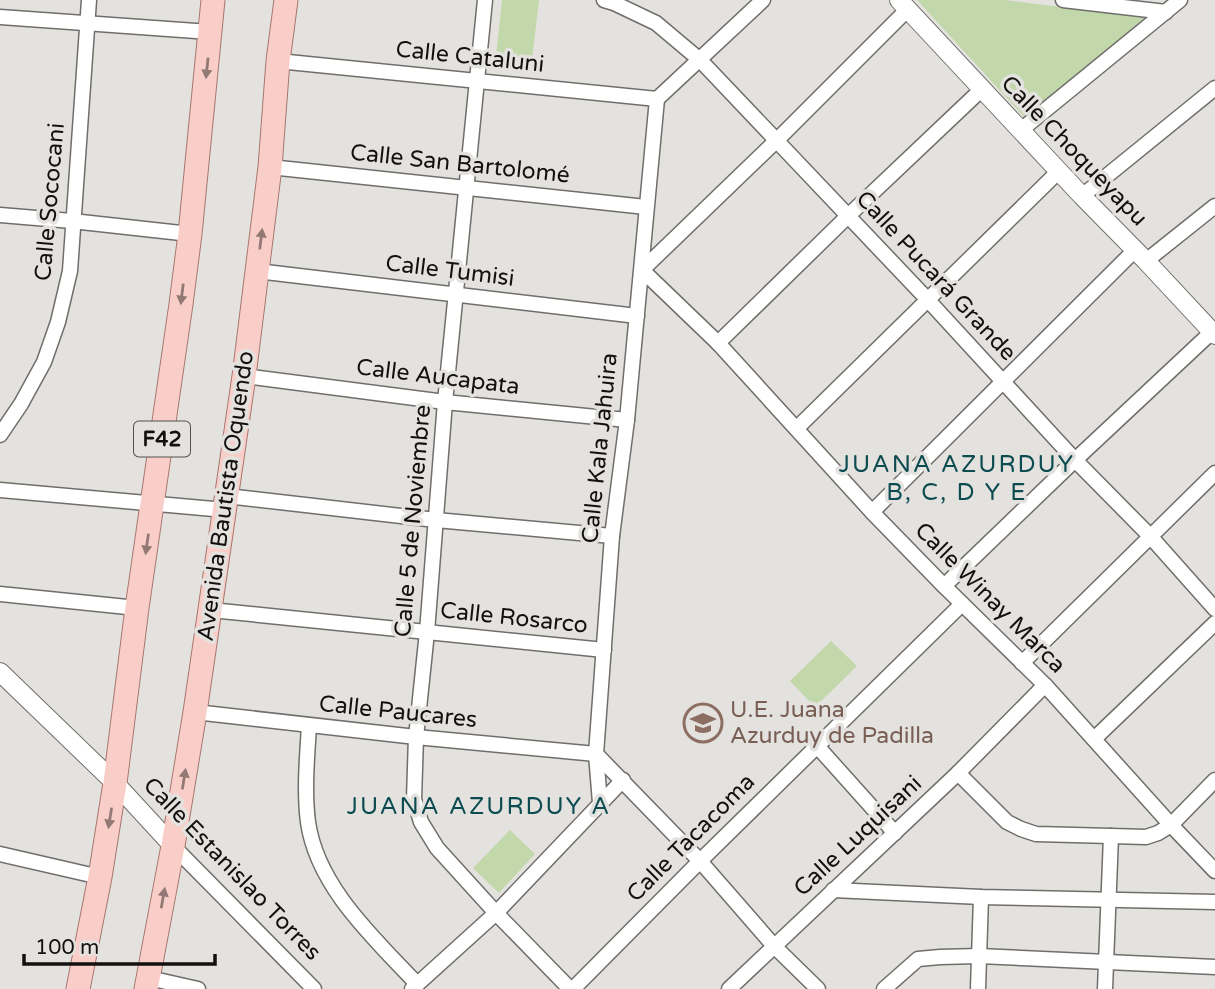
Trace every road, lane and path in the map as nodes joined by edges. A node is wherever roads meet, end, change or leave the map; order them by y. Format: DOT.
graph roads {
  1 [pos="89,0"];
  2 [pos="213,0"];
  3 [pos="286,0"];
  4 [pos="485,0"];
  5 [pos="604,0"];
  6 [pos="763,0"];
  7 [pos="1063,0"];
  8 [pos="1180,0"];
  9 [pos="903,4"];
  10 [pos="1166,12"];
  11 [pos="0,17"];
  12 [pos="86,22"];
  13 [pos="210,32"];
  14 [pos="700,60"];
  15 [pos="278,61"];
  16 [pos="476,81"];
  17 [pos="1215,88"];
  18 [pos="982,89"];
  19 [pos="657,99"];
  20 [pos="1021,130"];
  21 [pos="776,141"];
  22 [pos="270,167"];
  23 [pos="1059,171"];
  24 [pos="467,187"];
  25 [pos="1082,196"];
  26 [pos="1215,206"];
  27 [pos="646,207"];
  28 [pos="0,215"];
  29 [pos="849,215"];
  30 [pos="72,221"];
  31 [pos="190,234"];
  32 [pos="1141,255"];
  33 [pos="642,270"];
  34 [pos="257,271"];
  35 [pos="456,294"];
  36 [pos="927,299"];
  37 [pos="637,316"];
  38 [pos="1214,332"];
  39 [pos="718,343"];
  40 [pos="244,376"];
  41 [pos="1004,382"];
  42 [pos="445,402"];
  43 [pos="627,420"];
  44 [pos="797,428"];
  45 [pos="0,435"];
  46 [pos="1075,460"];
  47 [pos="1215,473"];
  48 [pos="0,490"];
  49 [pos="226,503"];
  50 [pos="152,505"];
  51 [pos="872,512"];
  52 [pos="436,520"];
  53 [pos="612,536"];
  54 [pos="1150,536"];
  55 [pos="944,586"];
  56 [pos="0,594"];
  57 [pos="962,604"];
  58 [pos="137,608"];
  59 [pos="1215,609"];
  60 [pos="211,610"];
  61 [pos="1215,623"];
  62 [pos="427,632"];
  63 [pos="604,650"];
  64 [pos="1022,663"];
  65 [pos="0,672"];
  66 [pos="1045,685"];
  67 [pos="195,712"];
  68 [pos="309,726"];
  69 [pos="416,737"];
  70 [pos="1094,739"];
  71 [pos="817,746"];
  72 [pos="596,754"];
  73 [pos="958,773"];
  74 [pos="623,780"];
  75 [pos="1215,780"];
  76 [pos="115,783"];
  77 [pos="600,803"];
  78 [pos="1171,825"];
  79 [pos="895,833"];
  80 [pos="1111,836"];
  81 [pos="173,846"];
  82 [pos="0,854"];
  83 [pos="700,861"];
  84 [pos="1215,871"];
  85 [pos="100,877"];
  86 [pos="833,890"];
  87 [pos="981,897"];
  88 [pos="1108,899"];
  89 [pos="1215,902"];
  90 [pos="496,913"];
  91 [pos="774,946"];
  92 [pos="979,956"];
  93 [pos="1105,963"];
  94 [pos="1215,967"];
  95 [pos="147,984"];
  96 [pos="414,986"];
  97 [pos="78,989"];
  98 [pos="198,989"];
  99 [pos="314,989"];
  100 [pos="571,989"];
  101 [pos="729,989"];
  102 [pos="818,989"];
  103 [pos="884,989"];
  104 [pos="978,989"];
  105 [pos="1105,989"];
  1 -- 12 [label="street, Calle Sococani"];
  2 -- 13 [label="main road, F42"];
  3 -- 15 [label="main road, Avenida Bautista Oquendo"];
  4 -- 16 [label="street, Calle 5 de Noviembre"];
  5 -- 14 [label="street, Calle Pucará Grande"];
  6 -- 14 [label="street"];
  7 -- 10 [label="street"];
  8 -- 10 [label="street"];
  9 -- 18 [label="street, Calle Choqueyapu"];
  9 -- 21 [label="street"];
  10 -- 20 [label="street"];
  11 -- 12 [label="street"];
  12 -- 13 [label="street"];
  12 -- 30 [label="street, Calle Sococani"];
  13 -- 31 [label="main road, F42, one-way"];
  14 -- 19 [label="street"];
  14 -- 21 [label="street, Calle Pucará Grande"];
  15 -- 16 [label="street, Calle Cataluni"];
  15 -- 22 [label="main road, Avenida Bautista Oquendo"];
  16 -- 19 [label="street, Calle Cataluni"];
  16 -- 24 [label="street, Calle 5 de Noviembre"];
  17 -- 25 [label="street"];
  18 -- 20 [label="street, Calle Choqueyapu"];
  18 -- 29 [label="street"];
  19 -- 27 [label="street, Calle Kala Jahuira"];
  20 -- 23 [label="street, Calle Choqueyapu"];
  21 -- 29 [label="street, Calle Pucará Grande"];
  21 -- 33 [label="street"];
  22 -- 24 [label="street, Calle San Bartolomé"];
  34 -- 22 [label="main road, Avenida Bautista Oquendo, one-way"];
  23 -- 25 [label="street, Calle Choqueyapu"];
  23 -- 36 [label="street"];
  24 -- 27 [label="street, Calle San Bartolomé"];
  24 -- 35 [label="street, Calle 5 de Noviembre"];
  25 -- 32 [label="street, Calle Choqueyapu"];
  26 -- 32 [label="street"];
  27 -- 33 [label="street, Calle Kala Jahuira"];
  28 -- 30 [label="street"];
  29 -- 36 [label="street, Calle Pucará Grande"];
  29 -- 39 [label="street"];
  30 -- 31 [label="street"];
  30 -- 45 [label="street, Calle Sococani"];
  31 -- 50 [label="main road, F42, one-way"];
  32 -- 38 [label="street, Calle Choqueyapu"];
  32 -- 41 [label="street"];
  33 -- 37 [label="street, Calle Kala Jahuira"];
  33 -- 39 [label="street, Calle Winay Marca"];
  34 -- 35 [label="street, Calle Tumisi"];
  34 -- 40 [label="main road, Avenida Bautista Oquendo"];
  35 -- 37 [label="street, Calle Tumisi"];
  35 -- 42 [label="street, Calle 5 de Noviembre"];
  36 -- 41 [label="street, Calle Pucará Grande"];
  36 -- 44 [label="street"];
  37 -- 43 [label="street, Calle Kala Jahuira"];
  38 -- 46 [label="street"];
  39 -- 44 [label="street, Calle Winay Marca"];
  40 -- 42 [label="street, Calle Aucapata"];
  40 -- 49 [label="main road, Avenida Bautista Oquendo"];
  41 -- 46 [label="street, Calle Pucará Grande"];
  41 -- 51 [label="street"];
  42 -- 43 [label="street, Calle Aucapata"];
  42 -- 52 [label="street, Calle 5 de Noviembre"];
  43 -- 53 [label="street, Calle Kala Jahuira"];
  44 -- 51 [label="street, Calle Winay Marca"];
  46 -- 54 [label="street, Calle Pucará Grande"];
  46 -- 55 [label="street"];
  47 -- 54 [label="street"];
  48 -- 50 [label="street"];
  49 -- 50 [label="street"];
  49 -- 52 [label="street"];
  49 -- 60 [label="main road, Avenida Bautista Oquendo"];
  50 -- 58 [label="main road, F42, one-way"];
  51 -- 55 [label="street, Calle Winay Marca"];
  52 -- 53 [label="street"];
  52 -- 62 [label="street, Calle 5 de Noviembre"];
  53 -- 63 [label="street, Calle Kala Jahuira"];
  54 -- 59 [label="street, Calle Pucará Grande"];
  54 -- 64 [label="street"];
  55 -- 57 [label="street, Calle Winay Marca"];
  56 -- 58 [label="street"];
  57 -- 64 [label="street, Calle Winay Marca"];
  57 -- 71 [label="street, Calle Tacacoma"];
  58 -- 76 [label="main road, F42"];
  60 -- 62 [label="street, Calle Rosarco"];
  60 -- 67 [label="main road, Avenida Bautista Oquendo"];
  61 -- 70 [label="street"];
  62 -- 63 [label="street, Calle Rosarco"];
  62 -- 69 [label="street, Calle 5 de Noviembre"];
  63 -- 72 [label="street, Calle Kala Jahuira"];
  64 -- 66 [label="street, Calle Winay Marca"];
  65 -- 76 [label="street, Calle Estanislao Torres"];
  66 -- 70 [label="street, Calle Winay Marca"];
  66 -- 73 [label="street, Calle Luquisani"];
  67 -- 68 [label="street, Calle Paucares"];
  81 -- 67 [label="main road, Avenida Bautista Oquendo, one-way"];
  68 -- 69 [label="street, Calle Paucares"];
  68 -- 96 [label="street"];
  69 -- 72 [label="street, Calle Paucares"];
  69 -- 90 [label="street, Calle 5 de Noviembre"];
  70 -- 78 [label="street, Calle Winay Marca"];
  71 -- 79 [label="street"];
  71 -- 83 [label="street, Calle Tacacoma"];
  72 -- 74 [label="street"];
  72 -- 77 [label="street, Calle Kala Jahuira"];
  73 -- 79 [label="street, Calle Luquisani"];
  73 -- 80 [label="street"];
  74 -- 77 [label="street"];
  74 -- 83 [label="street"];
  75 -- 78 [label="street"];
  76 -- 81 [label="street, Calle Estanislao Torres"];
  76 -- 85 [label="main road, F42, one-way"];
  77 -- 90 [label="street"];
  78 -- 80 [label="street"];
  78 -- 84 [label="street, Calle Winay Marca"];
  79 -- 86 [label="street, Calle Luquisani"];
  80 -- 88 [label="street"];
  95 -- 81 [label="main road, Avenida Bautista Oquendo, one-way"];
  81 -- 99 [label="street, Calle Estanislao Torres"];
  82 -- 85 [label="street"];
  83 -- 91 [label="street"];
  83 -- 100 [label="street, Calle Tacacoma"];
  85 -- 97 [label="main road, F42"];
  86 -- 87 [label="street"];
  86 -- 91 [label="street, Calle Luquisani"];
  87 -- 88 [label="street"];
  87 -- 92 [label="street"];
  88 -- 89 [label="street"];
  88 -- 93 [label="street"];
  90 -- 96 [label="street"];
  90 -- 100 [label="street, Calle 5 de Noviembre"];
  91 -- 101 [label="street, Calle Luquisani"];
  91 -- 102 [label="street"];
  92 -- 93 [label="street"];
  92 -- 103 [label="street"];
  92 -- 104 [label="street"];
  93 -- 94 [label="street"];
  93 -- 105 [label="street"];
  95 -- 98 [label="street"];
}
